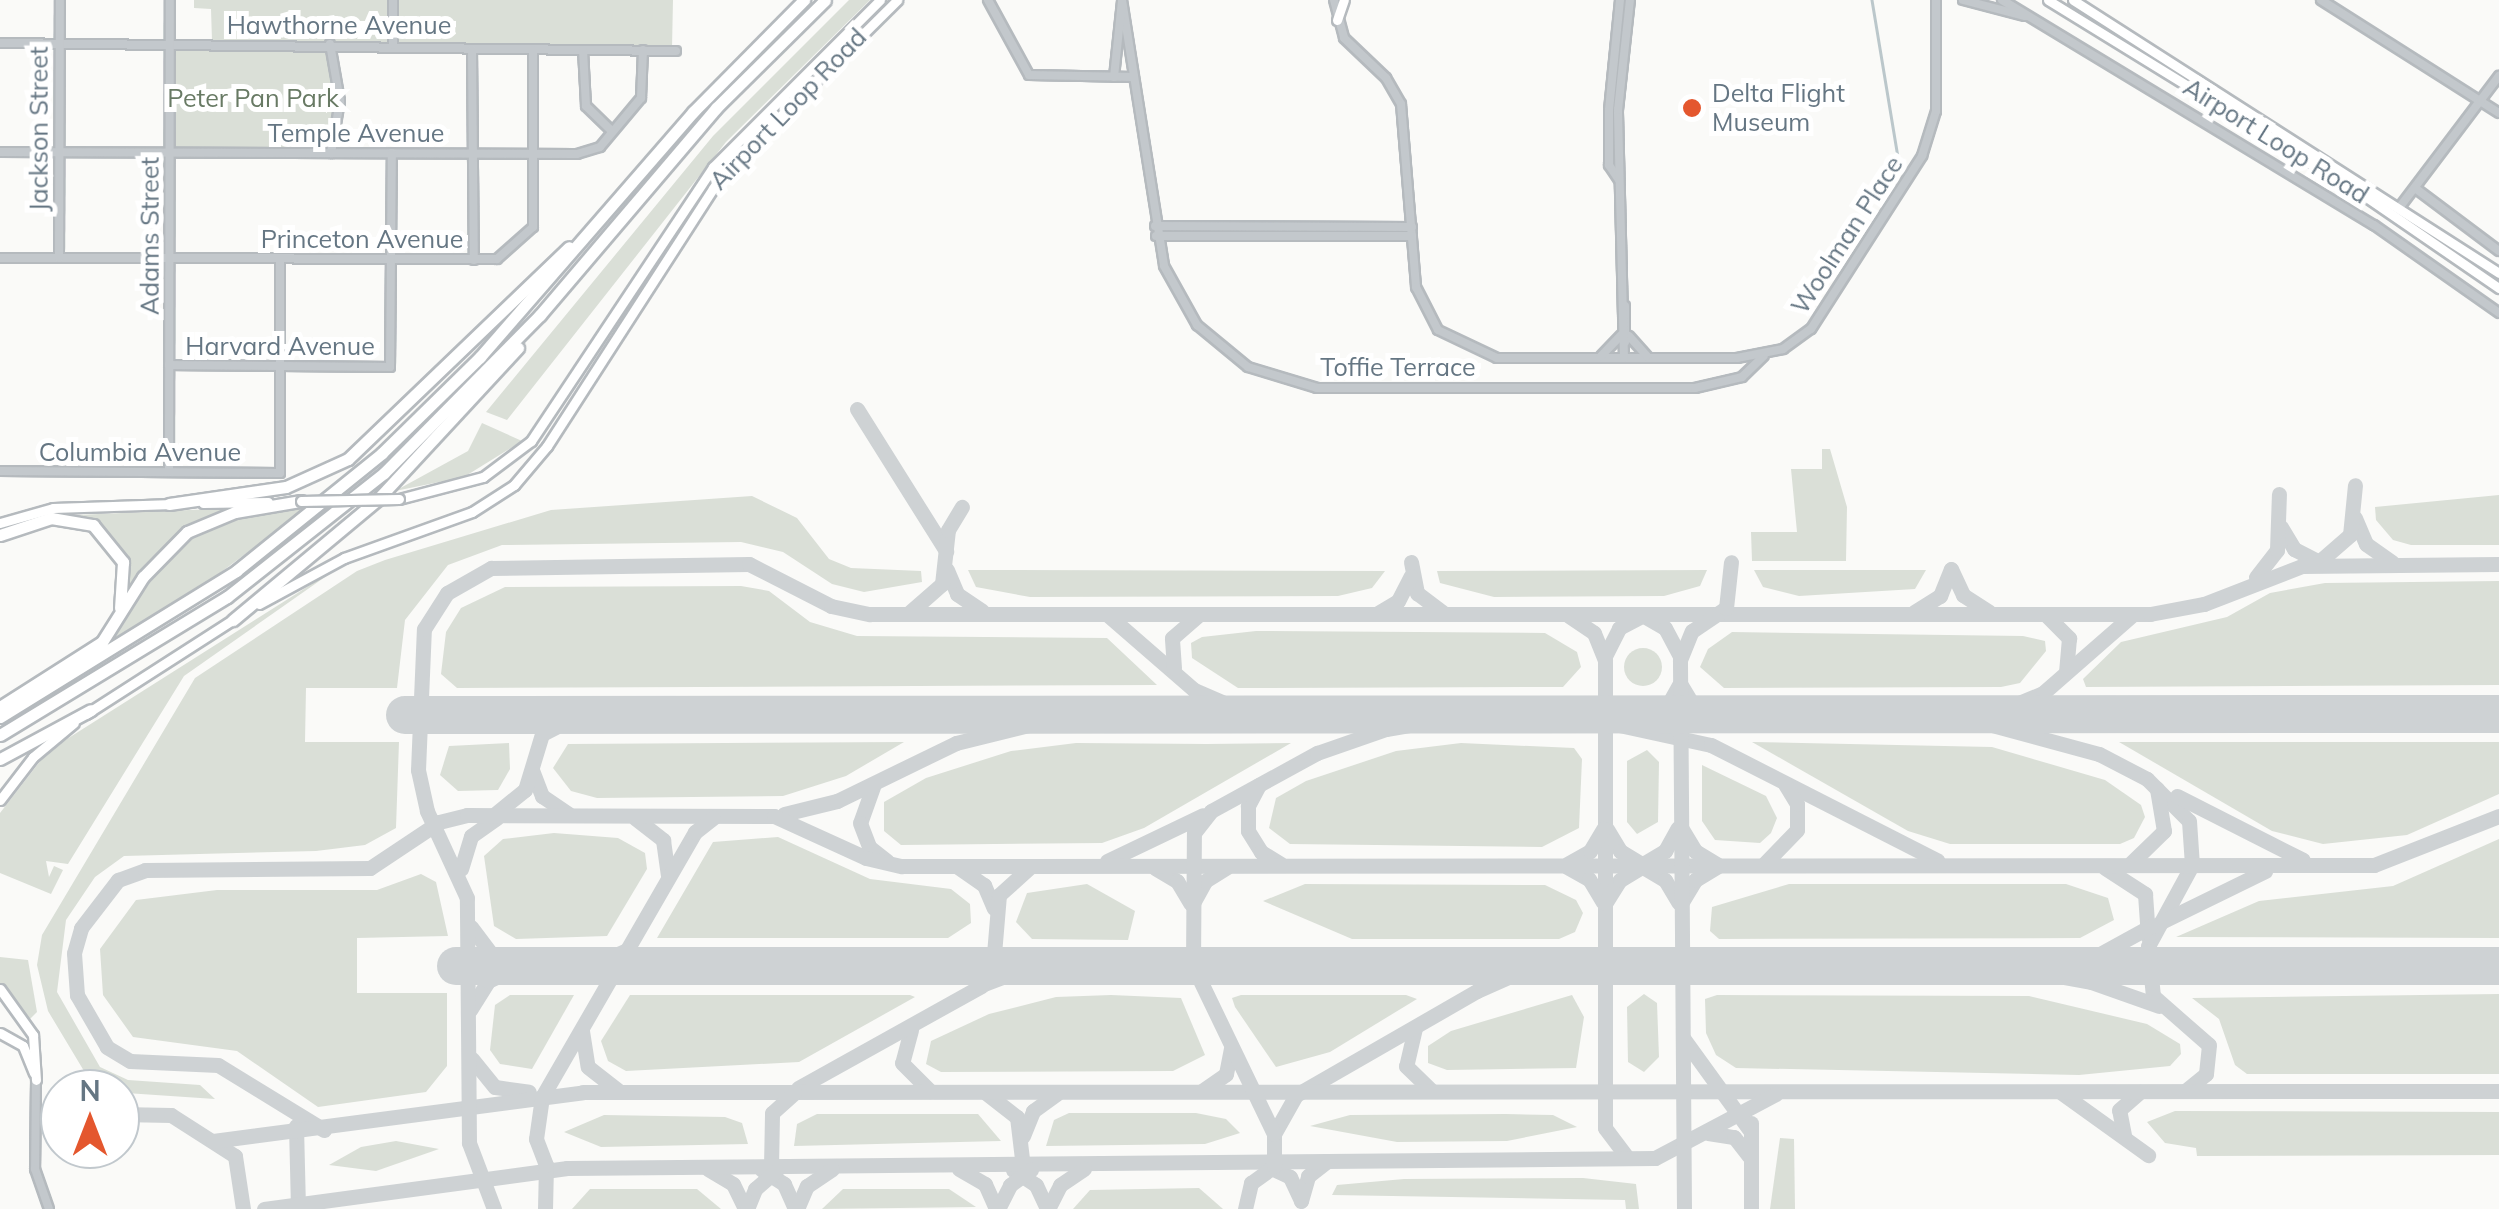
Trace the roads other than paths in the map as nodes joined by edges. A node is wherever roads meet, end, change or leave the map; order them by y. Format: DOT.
graph roads {
  1 [pos="60,0"];
  2 [pos="170,0"];
  3 [pos="393,0"];
  4 [pos="792,0"];
  5 [pos="804,0"];
  6 [pos="828,0"];
  7 [pos="880,0"];
  8 [pos="897,0"];
  9 [pos="988,0"];
  10 [pos="1334,0"];
  11 [pos="1344,0"];
  12 [pos="1620,0"];
  13 [pos="1630,0"];
  14 [pos="1936,0"];
  15 [pos="1944,0"];
  16 [pos="1962,0"];
  17 [pos="1976,0"];
  18 [pos="1994,0"];
  19 [pos="2002,0"];
  20 [pos="2048,0"];
  21 [pos="2073,0"];
  22 [pos="2321,0"];
  23 [pos="1122,1"];
  24 [pos="1936,14"];
  25 [pos="2035,17"];
  26 [pos="1337,20"];
  27 [pos="766,36"];
  28 [pos="0,43"];
  29 [pos="60,44"];
  30 [pos="170,44"];
  31 [pos="330,44"];
  32 [pos="392,45"];
  33 [pos="472,50"];
  34 [pos="533,50"];
  35 [pos="583,50"];
  36 [pos="643,50"];
  37 [pos="676,51"];
  38 [pos="2499,76"];
  39 [pos="1114,77"];
  40 [pos="1134,78"];
  41 [pos="2481,100"];
  42 [pos="2499,113"];
  43 [pos="612,131"];
  44 [pos="0,152"];
  45 [pos="60,152"];
  46 [pos="170,152"];
  47 [pos="330,153"];
  48 [pos="392,154"];
  49 [pos="474,154"];
  50 [pos="534,154"];
  51 [pos="1622,184"];
  52 [pos="2415,188"];
  53 [pos="2402,205"];
  54 [pos="2394,214"];
  55 [pos="681,221"];
  56 [pos="1156,231"];
  57 [pos="1412,232"];
  58 [pos="584,236"];
  59 [pos="2499,251"];
  60 [pos="0,258"];
  61 [pos="59,258"];
  62 [pos="170,259"];
  63 [pos="280,259"];
  64 [pos="391,260"];
  65 [pos="474,260"];
  66 [pos="2499,273"];
  67 [pos="2499,288"];
  68 [pos="2499,313"];
  69 [pos="540,316"];
  70 [pos="1625,338"];
  71 [pos="1764,356"];
  72 [pos="1598,358"];
  73 [pos="1624,358"];
  74 [pos="1650,358"];
  75 [pos="170,365"];
  76 [pos="280,366"];
  77 [pos="0,470"];
  78 [pos="169,472"];
  79 [pos="300,501"];
  80 [pos="169,504"];
  81 [pos="0,523"];
  82 [pos="0,535"];
  83 [pos="233,620"];
  84 [pos="75,660"];
  85 [pos="0,706"];
  86 [pos="91,710"];
  87 [pos="0,717"];
  88 [pos="0,735"];
  89 [pos="0,759"];
  90 [pos="0,800"];
  91 [pos="0,989"];
  92 [pos="0,1034"];
  93 [pos="36,1080"];
  94 [pos="46,1206"];
  1 -- 29 [label="street, Jackson Street"];
  2 -- 30 [label="street, Adams Street"];
  3 -- 32 [label="street"];
  4 -- 27 [label="highway"];
  5 -- 27 [label="highway"];
  6 -- 69 [label="highway"];
  7 -- 55 [label="main road, Airport Loop Road"];
  8 -- 55 [label="main road, Airport Loop Road"];
  9 -- 39 [label="street"];
  10 -- 26 [label="street"];
  11 -- 26 [label="main road"];
  12 -- 51 [label="street"];
  13 -- 51 [label="street"];
  14 -- 24 [label="street, Woolman Place"];
  15 -- 24 [label="street"];
  16 -- 25 [label="street"];
  17 -- 18 [label="street"];
  19 -- 25 [label="street"];
  20 -- 54 [label="main road, Airport Loop Road"];
  21 -- 53 [label="main road, Airport Loop Road"];
  22 -- 41 [label="street"];
  23 -- 39 [label="street"];
  23 -- 40 [label="street, Toffie Terrace"];
  24 -- 71 [label="street, Woolman Place"];
  25 -- 68 [label="street"];
  26 -- 57 [label="street, Woolman Place"];
  27 -- 58 [label="highway"];
  28 -- 29 [label="street, Hawthorne Avenue"];
  29 -- 30 [label="street, Hawthorne Avenue"];
  29 -- 45 [label="street, Jackson Street"];
  30 -- 31 [label="street, Hawthorne Avenue"];
  30 -- 46 [label="street, Adams Street"];
  31 -- 32 [label="street, Hawthorne Avenue"];
  31 -- 47 [label="street"];
  32 -- 33 [label="street, Hawthorne Avenue"];
  33 -- 34 [label="street, Hawthorne Avenue"];
  33 -- 49 [label="street"];
  34 -- 35 [label="street, Hawthorne Avenue"];
  34 -- 50 [label="street, Princeton Avenue"];
  35 -- 36 [label="street, Hawthorne Avenue"];
  35 -- 43 [label="street"];
  36 -- 37 [label="street, Hawthorne Avenue"];
  36 -- 43 [label="street, Temple Avenue"];
  38 -- 41 [label="street"];
  39 -- 40 [label="street"];
  40 -- 56 [label="street, Toffie Terrace"];
  41 -- 42 [label="street"];
  41 -- 52 [label="street"];
  43 -- 50 [label="street, Temple Avenue"];
  44 -- 45 [label="street, Temple Avenue"];
  45 -- 46 [label="street, Temple Avenue"];
  45 -- 61 [label="street, Jackson Street"];
  46 -- 47 [label="street, Temple Avenue"];
  46 -- 62 [label="street, Adams Street"];
  47 -- 48 [label="street, Temple Avenue"];
  48 -- 49 [label="street, Temple Avenue"];
  48 -- 64 [label="street"];
  49 -- 50 [label="street, Temple Avenue"];
  49 -- 65 [label="street"];
  50 -- 65 [label="street, Princeton Avenue"];
  51 -- 70 [label="street"];
  52 -- 53 [label="street"];
  52 -- 59 [label="street"];
  53 -- 54 [label="street"];
  53 -- 66 [label="main road, Airport Loop Road"];
  54 -- 67 [label="main road, Airport Loop Road"];
  55 -- 79 [label="main road, bridge"];
  55 -- 83 [label="main road"];
  56 -- 57 [label="street"];
  56 -- 71 [label="street, Toffie Terrace"];
  57 -- 72 [label="street, Woolman Place"];
  58 -- 80 [label="highway"];
  58 -- 87 [label="highway"];
  60 -- 61 [label="street, Princeton Avenue"];
  61 -- 62 [label="street, Princeton Avenue"];
  62 -- 63 [label="street, Princeton Avenue"];
  62 -- 75 [label="street, Adams Street"];
  63 -- 64 [label="street, Princeton Avenue"];
  63 -- 76 [label="street"];
  64 -- 65 [label="street, Princeton Avenue"];
  64 -- 76 [label="street, Harvard Avenue"];
  69 -- 83 [label="highway"];
  69 -- 88 [label="highway"];
  70 -- 72 [label="street"];
  70 -- 73 [label="street"];
  70 -- 74 [label="street"];
  71 -- 74 [label="street, Woolman Place"];
  72 -- 73 [label="street, Woolman Place"];
  73 -- 74 [label="street, Woolman Place"];
  75 -- 76 [label="street, Harvard Avenue"];
  75 -- 78 [label="street, Adams Street"];
  76 -- 78 [label="street, Columbia Avenue"];
  77 -- 78 [label="street, Columbia Avenue"];
  79 -- 80 [label="main road"];
  79 -- 84 [label="highway"];
  80 -- 81 [label="main road"];
  82 -- 84 [label="highway"];
  83 -- 86 [label="main road"];
  84 -- 85 [label="highway"];
  86 -- 89 [label="highway"];
  86 -- 90 [label="main road"];
  91 -- 93 [label="main road"];
  92 -- 93 [label="main road"];
  93 -- 94 [label="street"];
}
